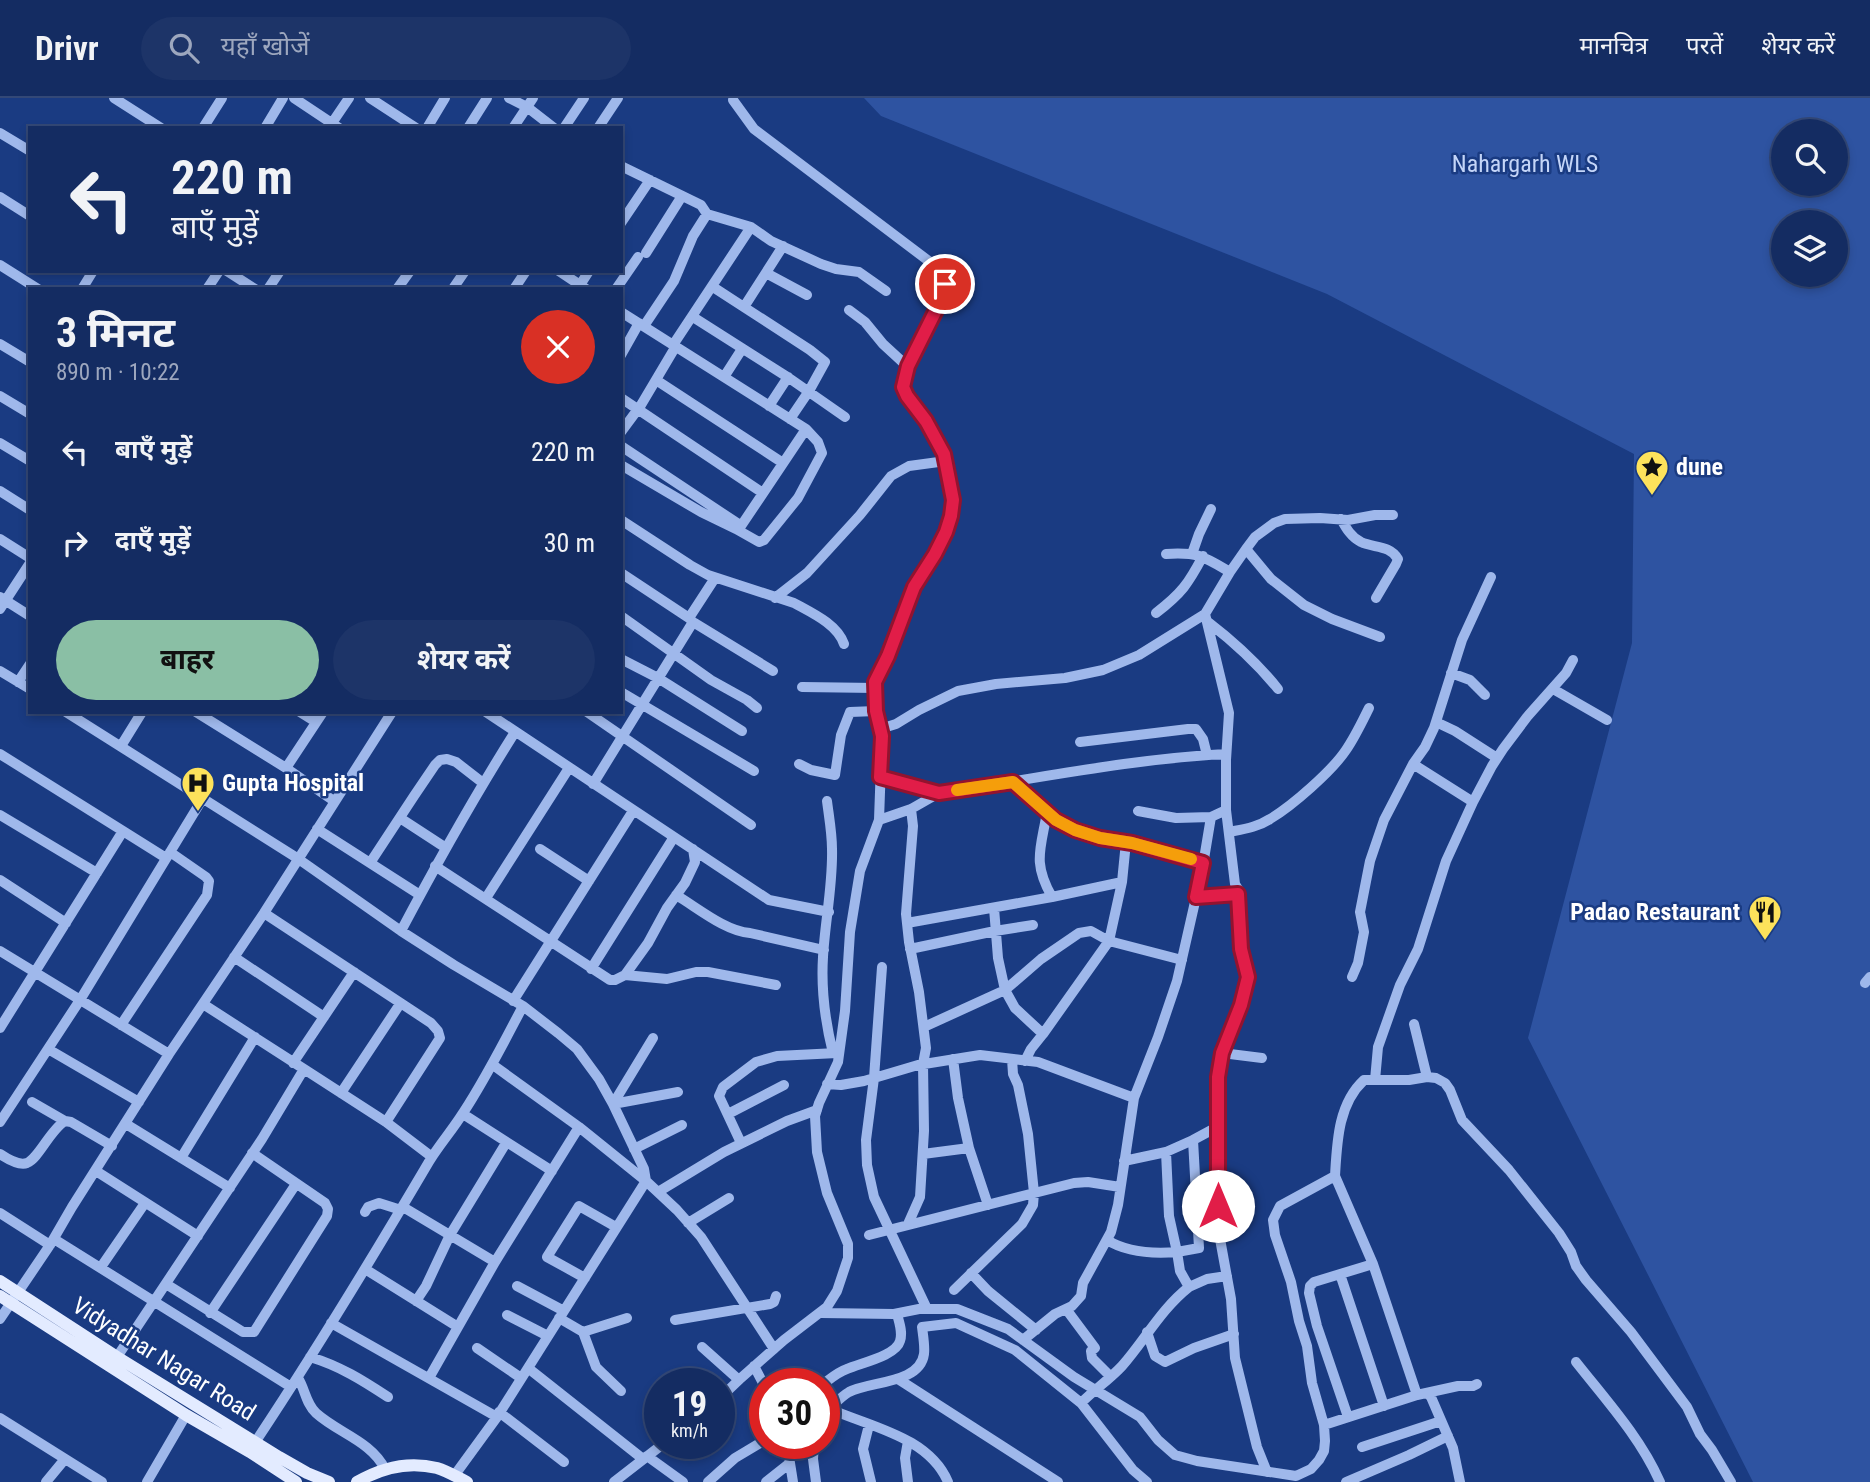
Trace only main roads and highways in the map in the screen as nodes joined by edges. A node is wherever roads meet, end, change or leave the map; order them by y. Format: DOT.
graph roads {
  1 [pos="0,1281"];
  2 [pos="10,1297"];
  3 [pos="295,1482"];
  4 [pos="329,1482"];
  5 [pos="358,1482"];
  6 [pos="467,1482"];
  1 -- 2 [label="main road, Vidyadhar Nagar Road"];
  2 -- 3 [label="main road, Vidyadhar Nagar Road"];
  2 -- 4 [label="main road, Vidyadhar Nagar Road"];
  5 -- 6 [label="main road"];
}
